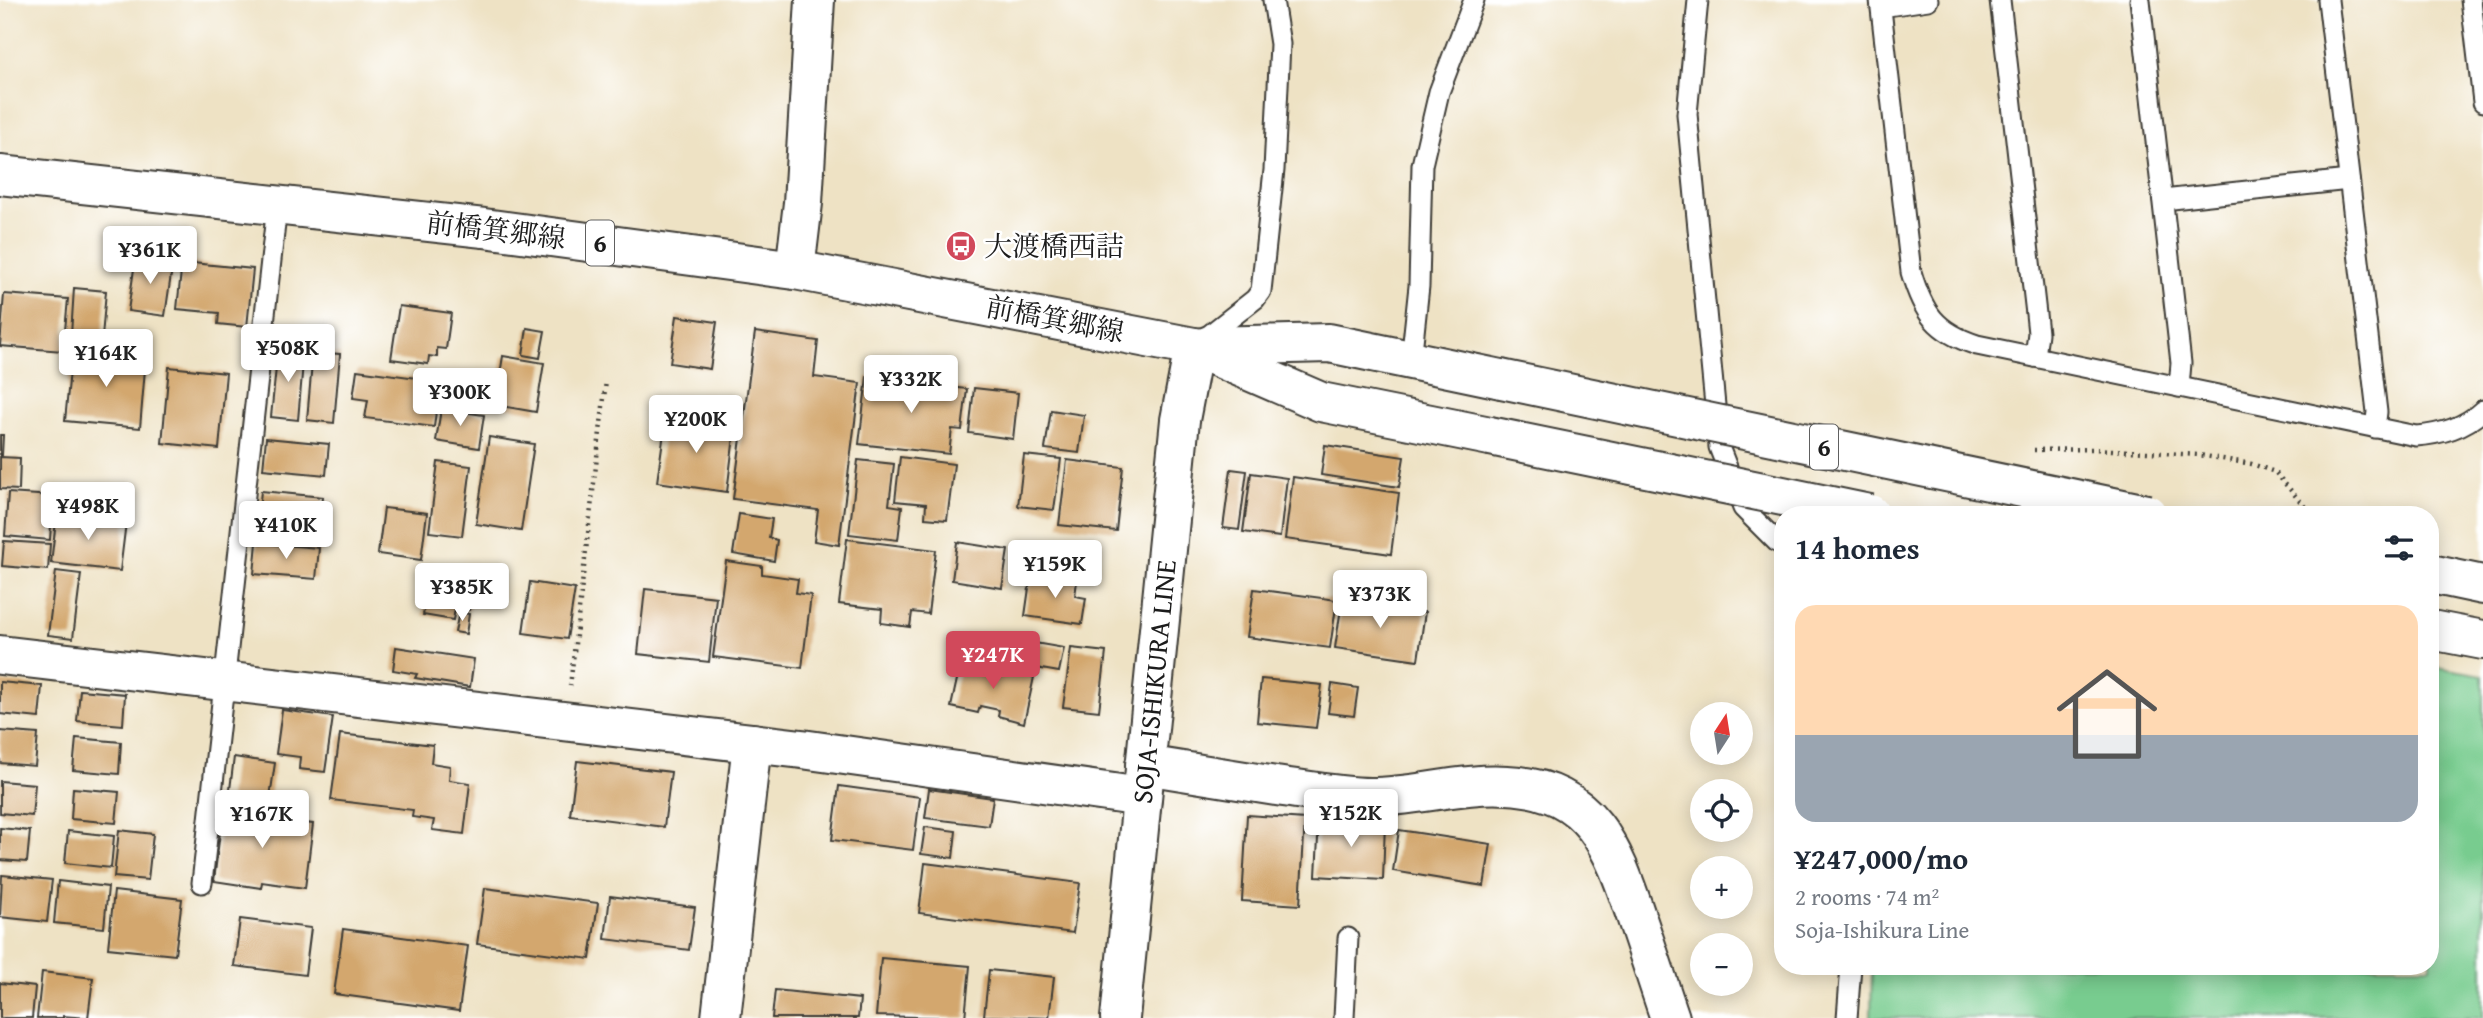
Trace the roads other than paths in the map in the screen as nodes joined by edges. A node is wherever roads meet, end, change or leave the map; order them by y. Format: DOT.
graph roads {
  1 [pos="815,0"];
  2 [pos="1273,0"];
  3 [pos="1474,0"];
  4 [pos="1698,0"];
  5 [pos="1928,0"];
  6 [pos="2000,0"];
  7 [pos="2140,0"];
  8 [pos="2328,0"];
  9 [pos="2471,0"];
  10 [pos="1880,3"];
  11 [pos="2483,102"];
  12 [pos="0,175"];
  13 [pos="2349,180"];
  14 [pos="2162,200"];
  15 [pos="277,206"];
  16 [pos="795,270"];
  17 [pos="1194,347"];
  18 [pos="2035,357"];
  19 [pos="1411,361"];
  20 [pos="2179,387"];
  21 [pos="2483,410"];
  22 [pos="2375,428"];
  23 [pos="1831,506"];
  24 [pos="2109,506"];
  25 [pos="1774,539"];
  26 [pos="2439,576"];
  27 [pos="2483,585"];
  28 [pos="2439,632"];
  29 [pos="2483,640"];
  30 [pos="0,655"];
  31 [pos="224,682"];
  32 [pos="752,743"];
  33 [pos="1143,781"];
  34 [pos="202,883"];
  35 [pos="1348,938"];
  36 [pos="1850,975"];
  37 [pos="721,1018"];
  38 [pos="1120,1018"];
  39 [pos="1344,1018"];
  40 [pos="1670,1018"];
  41 [pos="1847,1018"];
  1 -- 16 [label="main road"];
  2 -- 17 [label="lane"];
  3 -- 19 [label="lane"];
  4 -- 25 [label="lane"];
  5 -- 10 [label="lane"];
  6 -- 18 [label="lane"];
  7 -- 14 [label="lane"];
  8 -- 13 [label="lane"];
  9 -- 11 [label="lane"];
  10 -- 18 [label="lane"];
  12 -- 15 [label="main road, 前橋箕郷線 / 6"];
  13 -- 14 [label="lane"];
  13 -- 22 [label="lane"];
  14 -- 20 [label="lane"];
  15 -- 16 [label="main road, 前橋箕郷線 / 6"];
  15 -- 31 [label="lane"];
  16 -- 17 [label="main road, 前橋箕郷線 / 6"];
  17 -- 19 [label="main road, 前橋箕郷線 / 6"];
  17 -- 23 [label="main road, 前橋箕郷線 / 6, bridge"];
  17 -- 33 [label="main road, SOJA-ISHIKURA LINE"];
  18 -- 20 [label="lane"];
  19 -- 24 [label="main road, 前橋箕郷線 / 6, bridge"];
  20 -- 22 [label="lane"];
  21 -- 22 [label="lane"];
  26 -- 27 [label="main road"];
  28 -- 29 [label="main road"];
  30 -- 31 [label="main road"];
  31 -- 32 [label="main road"];
  31 -- 34 [label="lane"];
  32 -- 33 [label="main road"];
  32 -- 37 [label="main road"];
  33 -- 38 [label="main road, SOJA-ISHIKURA LINE"];
  33 -- 40 [label="main road"];
  35 -- 39 [label="lane"];
  36 -- 41 [label="lane"];
}
